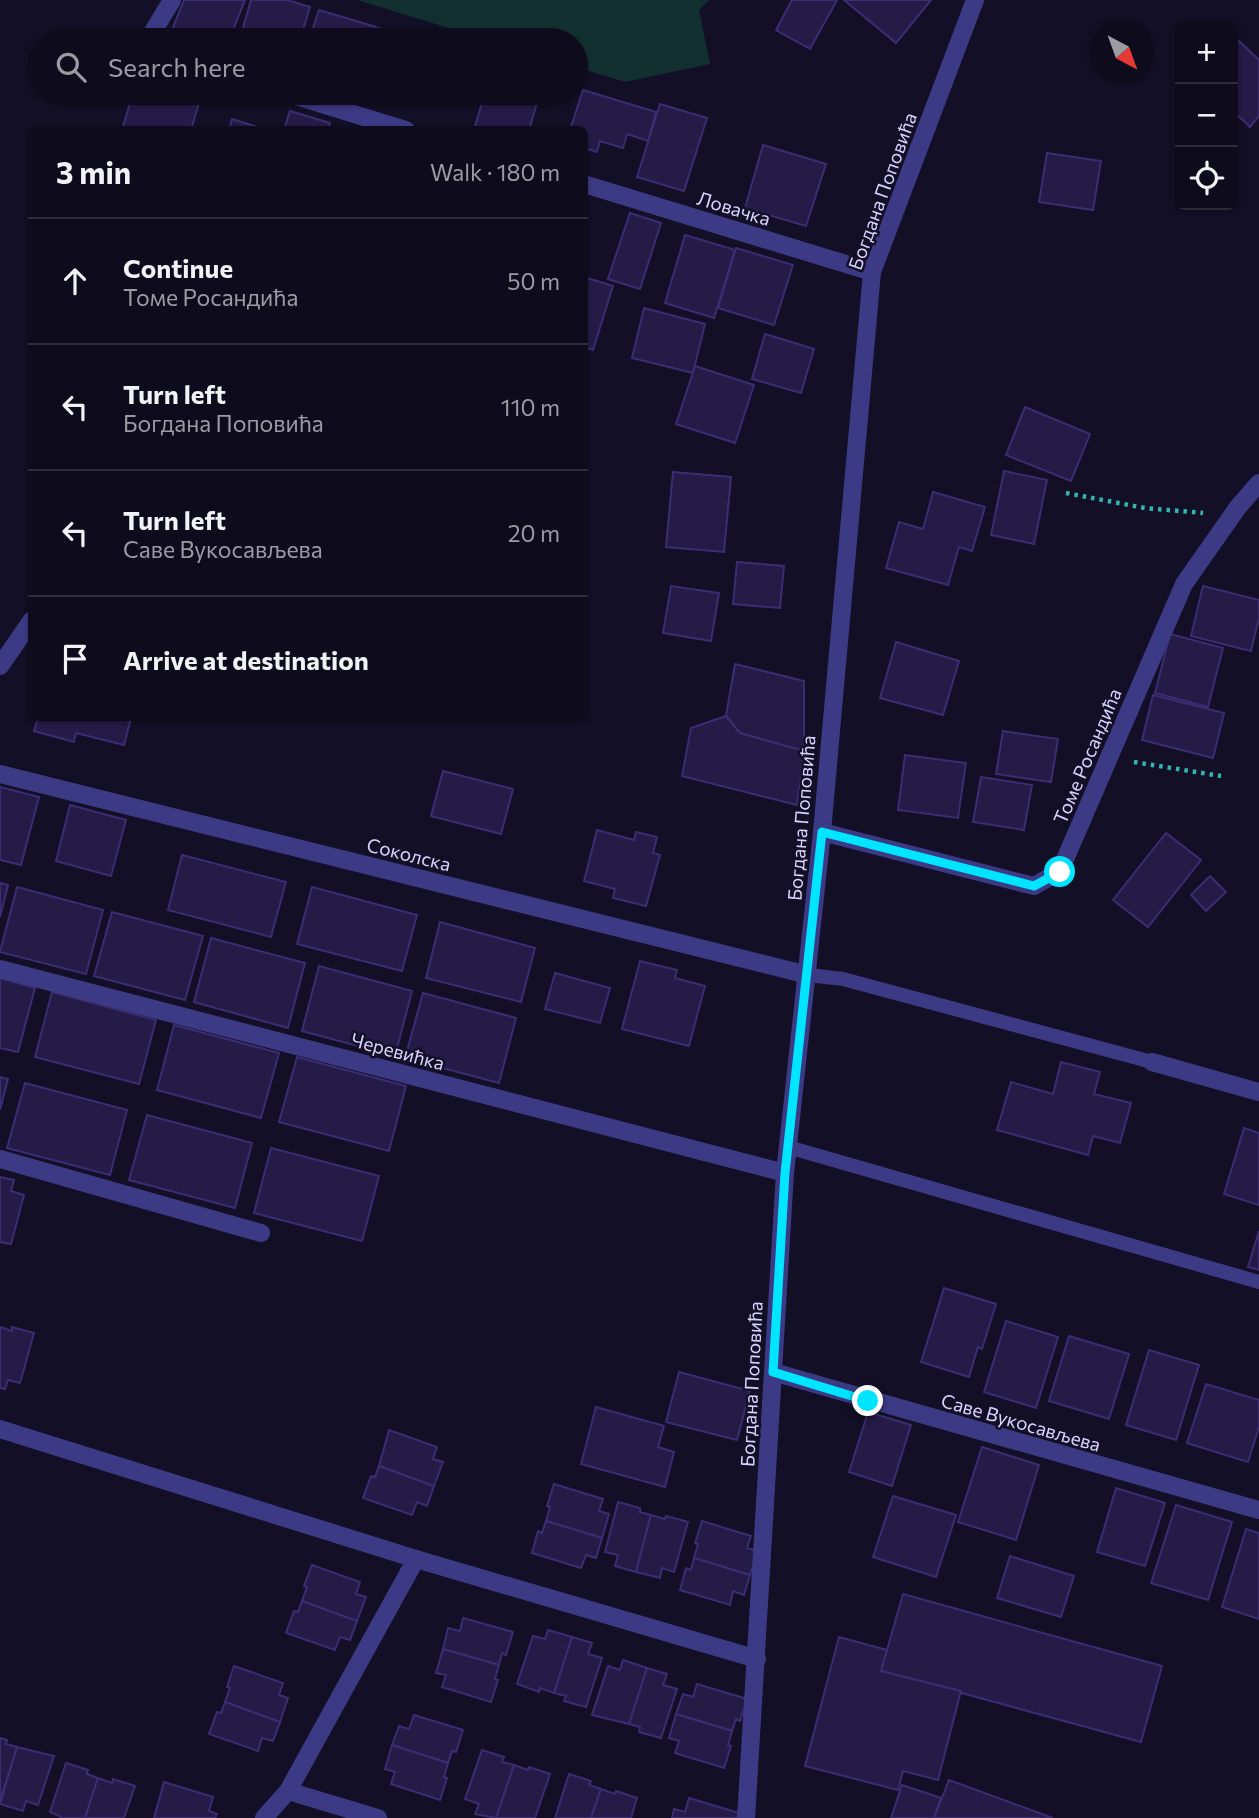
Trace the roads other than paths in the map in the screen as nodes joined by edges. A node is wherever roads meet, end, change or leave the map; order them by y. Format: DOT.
graph roads {
  1 [pos="172,0"];
  2 [pos="975,0"];
  3 [pos="155,28"];
  4 [pos="325,105"];
  5 [pos="393,126"];
  6 [pos="588,185"];
  7 [pos="872,272"];
  8 [pos="1259,482"];
  9 [pos="28,626"];
  10 [pos="0,666"];
  11 [pos="0,774"];
  12 [pos="822,832"];
  13 [pos="0,969"];
  14 [pos="808,975"];
  15 [pos="1152,1062"];
  16 [pos="1259,1091"];
  17 [pos="788,1147"];
  18 [pos="0,1159"];
  19 [pos="785,1173"];
  20 [pos="261,1233"];
  21 [pos="1259,1282"];
  22 [pos="773,1372"];
  23 [pos="0,1429"];
  24 [pos="1259,1510"];
  25 [pos="416,1559"];
  26 [pos="757,1659"];
  27 [pos="288,1791"];
  28 [pos="264,1818"];
  29 [pos="378,1818"];
  30 [pos="746,1818"];
  1 -- 3 [label="street"];
  2 -- 7 [label="street, Богдана Поповића"];
  4 -- 5 [label="street"];
  6 -- 7 [label="street, Ловачка"];
  7 -- 12 [label="street, Богдана Поповића"];
  8 -- 12 [label="street, Томе Росандића"];
  9 -- 10 [label="street"];
  11 -- 14 [label="street, Соколска"];
  12 -- 14 [label="street, Богдана Поповића"];
  13 -- 19 [label="street, Черевићка"];
  14 -- 15 [label="lane"];
  14 -- 17 [label="street, Богдана Поповића"];
  15 -- 16 [label="street"];
  17 -- 19 [label="street, Богдана Поповића"];
  17 -- 21 [label="lane"];
  18 -- 20 [label="street"];
  19 -- 22 [label="street, Богдана Поповића"];
  22 -- 24 [label="street, Саве Вукосављева"];
  22 -- 26 [label="street, Богдана Поповића"];
  23 -- 25 [label="street"];
  25 -- 26 [label="street"];
  25 -- 27 [label="street"];
  26 -- 30 [label="street, Богдана Поповића"];
  27 -- 28 [label="street"];
  27 -- 29 [label="street"];
}
